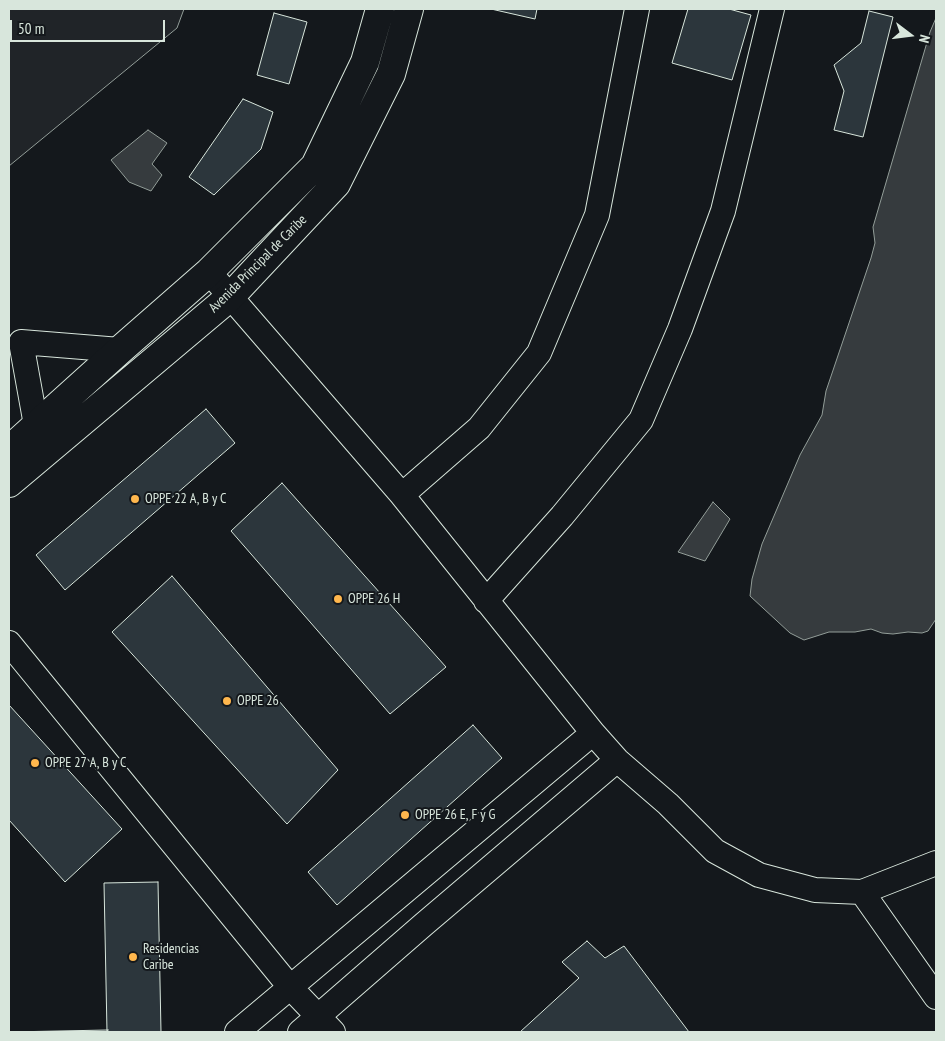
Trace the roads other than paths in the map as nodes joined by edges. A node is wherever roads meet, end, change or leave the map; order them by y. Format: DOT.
graph roads {
  1 [pos="380,9"];
  2 [pos="408,9"];
  3 [pos="637,9"];
  4 [pos="772,9"];
  5 [pos="210,272"];
  6 [pos="230,297"];
  7 [pos="15,335"];
  8 [pos="120,350"];
  9 [pos="36,425"];
  10 [pos="9,450"];
  11 [pos="9,483"];
  12 [pos="402,495"];
  13 [pos="486,601"];
  14 [pos="9,643"];
  15 [pos="593,733"];
  16 [pos="617,760"];
  17 [pos="936,863"];
  18 [pos="862,892"];
  19 [pos="290,987"];
  20 [pos="936,997"];
  21 [pos="326,1024"];
  22 [pos="237,1032"];
  23 [pos="300,1032"];
  1 -- 5 [label="main road, Avenida Principal de Caribe"];
  2 -- 6 [label="main road, Avenida Principal de Caribe"];
  3 -- 12 [label="street"];
  4 -- 13 [label="street"];
  5 -- 6 [label="street"];
  5 -- 8 [label="main road, Avenida Principal de Caribe"];
  6 -- 11 [label="main road, Avenida Principal de Caribe"];
  6 -- 12 [label="street"];
  7 -- 8 [label="street"];
  7 -- 9 [label="street"];
  8 -- 9 [label="main road, Avenida Principal de Caribe"];
  9 -- 10 [label="main road, Avenida Principal de Caribe"];
  12 -- 13 [label="street"];
  13 -- 15 [label="street"];
  14 -- 19 [label="street"];
  15 -- 16 [label="street"];
  15 -- 19 [label="street"];
  16 -- 18 [label="street"];
  16 -- 21 [label="street"];
  17 -- 18 [label="street"];
  18 -- 20 [label="street"];
  19 -- 21 [label="street"];
  19 -- 22 [label="street"];
  21 -- 23 [label="street"];
}
